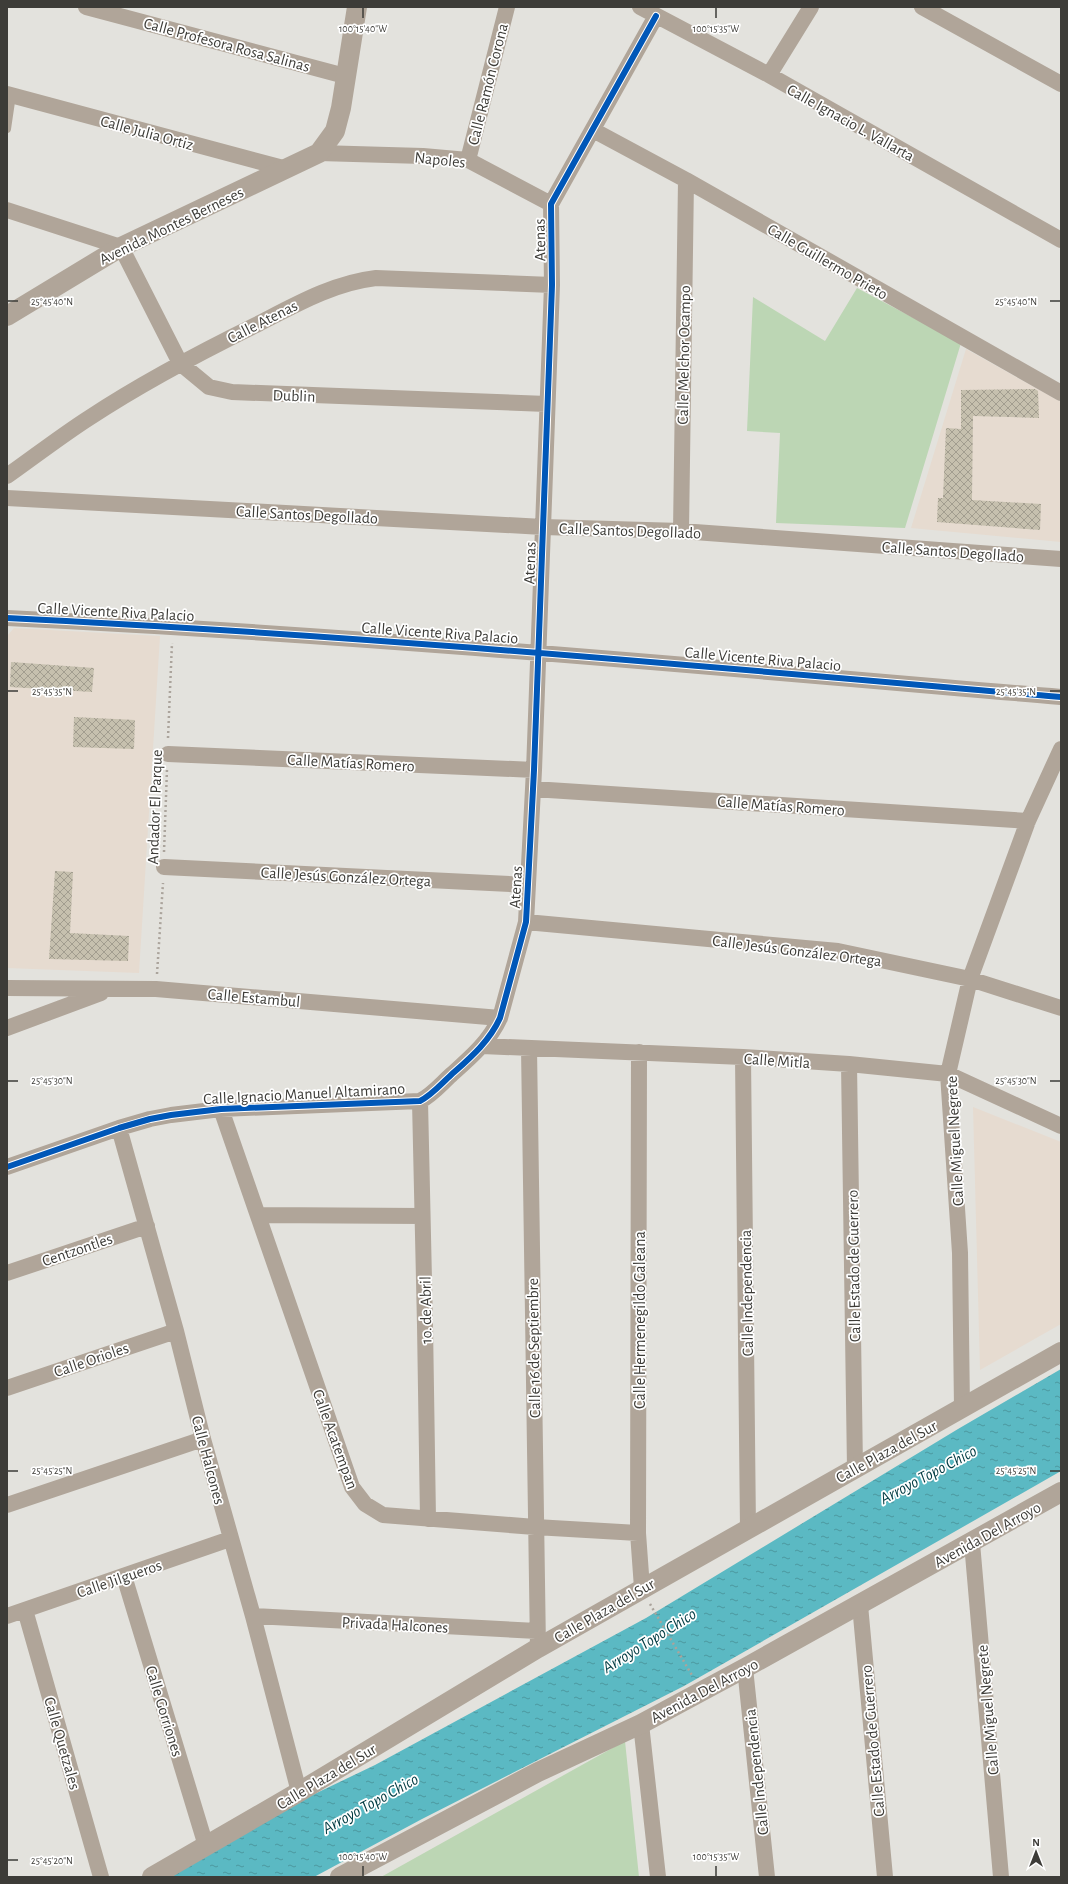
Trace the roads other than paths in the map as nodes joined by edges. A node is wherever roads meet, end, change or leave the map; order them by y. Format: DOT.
graph roads {
  1 [pos="86,7"];
  2 [pos="357,7"];
  3 [pos="506,7"];
  4 [pos="640,7"];
  5 [pos="811,7"];
  6 [pos="922,7"];
  7 [pos="656,16"];
  8 [pos="769,75"];
  9 [pos="345,76"];
  10 [pos="1061,84"];
  11 [pos="10,95"];
  12 [pos="7,129"];
  13 [pos="594,130"];
  14 [pos="319,153"];
  15 [pos="468,160"];
  16 [pos="287,169"];
  17 [pos="686,180"];
  18 [pos="551,204"];
  19 [pos="7,210"];
  20 [pos="1061,240"];
  21 [pos="121,247"];
  22 [pos="552,285"];
  23 [pos="7,316"];
  24 [pos="180,363"];
  25 [pos="1061,394"];
  26 [pos="547,404"];
  27 [pos="7,476"];
  28 [pos="7,498"];
  29 [pos="543,527"];
  30 [pos="681,531"];
  31 [pos="1061,559"];
  32 [pos="8,619"];
  33 [pos="538,652"];
  34 [pos="1061,697"];
  35 [pos="1061,749"];
  36 [pos="168,754"];
  37 [pos="534,770"];
  38 [pos="533,789"];
  39 [pos="1028,821"];
  40 [pos="164,867"];
  41 [pos="528,885"];
  42 [pos="526,922"];
  43 [pos="970,979"];
  44 [pos="7,988"];
  45 [pos="110,990"];
  46 [pos="1061,1008"];
  47 [pos="500,1018"];
  48 [pos="7,1028"];
  49 [pos="482,1046"];
  50 [pos="529,1048"];
  51 [pos="639,1052"];
  52 [pos="743,1057"];
  53 [pos="849,1064"];
  54 [pos="948,1074"];
  55 [pos="420,1101"];
  56 [pos="222,1108"];
  57 [pos="1061,1126"];
  58 [pos="119,1128"];
  59 [pos="7,1168"];
  60 [pos="259,1215"];
  61 [pos="422,1216"];
  62 [pos="146,1226"];
  63 [pos="7,1273"];
  64 [pos="176,1331"];
  65 [pos="1061,1352"];
  66 [pos="7,1388"];
  67 [pos="962,1408"];
  68 [pos="203,1438"];
  69 [pos="856,1468"];
  70 [pos="1061,1492"];
  71 [pos="7,1505"];
  72 [pos="428,1519"];
  73 [pos="535,1528"];
  74 [pos="748,1530"];
  75 [pos="638,1533"];
  76 [pos="230,1539"];
  77 [pos="972,1543"];
  78 [pos="124,1576"];
  79 [pos="645,1595"];
  80 [pos="860,1605"];
  81 [pos="25,1610"];
  82 [pos="7,1616"];
  83 [pos="253,1616"];
  84 [pos="537,1639"];
  85 [pos="745,1668"];
  86 [pos="641,1724"];
  87 [pos="300,1792"];
  88 [pos="206,1846"];
  89 [pos="101,1877"];
  90 [pos="152,1877"];
  91 [pos="340,1877"];
  92 [pos="658,1877"];
  93 [pos="767,1877"];
  94 [pos="885,1877"];
  95 [pos="1001,1877"];
  1 -- 9 [label="street, Calle Profesora Rosa Salinas"];
  2 -- 9 [label="street"];
  3 -- 15 [label="street, Calle Ramón Corona"];
  4 -- 7 [label="street, Calle Ignacio L. Vallarta"];
  5 -- 8 [label="street"];
  6 -- 10 [label="street"];
  7 -- 8 [label="street, Calle Ignacio L. Vallarta"];
  7 -- 13 [label="street, Atenas"];
  8 -- 20 [label="street, Calle Ignacio L. Vallarta"];
  9 -- 14 [label="street"];
  11 -- 12 [label="lane"];
  11 -- 16 [label="street, Calle Julia Ortiz"];
  13 -- 17 [label="street, Calle Guillermo Prieto"];
  13 -- 18 [label="street, Atenas"];
  14 -- 15 [label="street, Napoles"];
  14 -- 16 [label="street, Avenida Montes Berneses"];
  15 -- 18 [label="street, Napoles"];
  16 -- 21 [label="street, Avenida Montes Berneses"];
  17 -- 25 [label="street, Calle Guillermo Prieto"];
  17 -- 30 [label="street, Calle Melchor Ocampo"];
  18 -- 22 [label="street, Atenas"];
  19 -- 21 [label="street"];
  21 -- 23 [label="street, Avenida Montes Berneses"];
  21 -- 24 [label="street, Dublin"];
  22 -- 24 [label="street, Calle Atenas"];
  22 -- 26 [label="street, Atenas"];
  24 -- 26 [label="street, Dublin"];
  24 -- 27 [label="street, Calle Atenas"];
  26 -- 29 [label="street, Atenas"];
  28 -- 29 [label="street, Calle Santos Degollado"];
  29 -- 30 [label="street, Calle Santos Degollado"];
  29 -- 33 [label="street, Atenas"];
  30 -- 31 [label="street, Calle Santos Degollado"];
  32 -- 33 [label="street, Calle Vicente Riva Palacio"];
  33 -- 34 [label="street, Calle Vicente Riva Palacio"];
  33 -- 37 [label="street, Atenas"];
  35 -- 39 [label="street, Calle Miguel Negrete"];
  36 -- 37 [label="street, Calle Matías Romero"];
  37 -- 38 [label="street, Atenas"];
  38 -- 39 [label="street, Calle Matías Romero"];
  38 -- 41 [label="street, Atenas"];
  39 -- 43 [label="street, Calle Miguel Negrete"];
  40 -- 41 [label="street, Calle Jesús González Ortega"];
  41 -- 42 [label="street, Atenas"];
  42 -- 43 [label="street, Calle Jesús González Ortega"];
  42 -- 47 [label="street, Atenas"];
  43 -- 46 [label="street, Calle Jesús González Ortega"];
  43 -- 54 [label="street, Calle Miguel Negrete"];
  44 -- 45 [label="street, Calle Estambul"];
  45 -- 47 [label="street, Calle Estambul"];
  45 -- 48 [label="street"];
  47 -- 49 [label="street, Atenas"];
  49 -- 50 [label="street, Calle Mitla"];
  49 -- 55 [label="street, Atenas"];
  50 -- 51 [label="street, Calle Mitla"];
  50 -- 73 [label="street, Calle 16 de Septiembre"];
  51 -- 52 [label="street, Calle Mitla"];
  51 -- 75 [label="street, Calle Hermenegildo Galeana"];
  52 -- 53 [label="street, Calle Mitla"];
  52 -- 74 [label="street, Calle Independencia"];
  53 -- 54 [label="street, Calle Mitla"];
  53 -- 69 [label="street, Calle Estado de Guerrero"];
  54 -- 57 [label="street, Calle Mitla"];
  54 -- 67 [label="street, Calle Miguel Negrete"];
  55 -- 56 [label="street, Calle Ignacio Manuel Altamirano"];
  55 -- 61 [label="street, 1o. de Abril"];
  56 -- 58 [label="street, Calle Ignacio Manuel Altamirano"];
  56 -- 60 [label="street, Calle Acatempan"];
  58 -- 59 [label="street, Calle Ignacio Manuel Altamirano"];
  58 -- 62 [label="street, Calle Halcones"];
  60 -- 61 [label="street"];
  60 -- 72 [label="street, Calle Acatempan"];
  61 -- 72 [label="street, 1o. de Abril"];
  62 -- 63 [label="street, Centzontles"];
  62 -- 64 [label="street, Calle Halcones"];
  64 -- 66 [label="street, Calle Orioles"];
  64 -- 68 [label="street, Calle Halcones"];
  65 -- 67 [label="street, Calle Plaza del Sur"];
  67 -- 69 [label="street, Calle Plaza del Sur"];
  68 -- 71 [label="street"];
  68 -- 76 [label="street, Calle Halcones"];
  69 -- 74 [label="street, Calle Plaza del Sur"];
  70 -- 77 [label="street, Avenida Del Arroyo"];
  72 -- 73 [label="street, Calle Acatempan"];
  73 -- 75 [label="street, Calle Acatempan"];
  73 -- 84 [label="street, Calle 16 de Septiembre"];
  74 -- 79 [label="street, Calle Plaza del Sur"];
  75 -- 79 [label="street, Calle Hermenegildo Galeana"];
  76 -- 78 [label="street, Calle Jilgueros"];
  76 -- 83 [label="street, Calle Halcones"];
  77 -- 80 [label="street, Avenida Del Arroyo"];
  77 -- 95 [label="street, Calle Miguel Negrete"];
  78 -- 81 [label="street, Calle Jilgueros"];
  78 -- 88 [label="street, Calle Gorriones"];
  79 -- 84 [label="street, Calle Plaza del Sur"];
  80 -- 85 [label="street, Avenida Del Arroyo"];
  80 -- 94 [label="street, Calle Estado de Guerrero"];
  81 -- 82 [label="street, Calle Jilgueros"];
  81 -- 89 [label="street, Calle Quetzales"];
  83 -- 84 [label="street, Privada Halcones"];
  83 -- 87 [label="street, Calle Halcones"];
  84 -- 87 [label="street, Calle Plaza del Sur"];
  85 -- 86 [label="street, Avenida Del Arroyo"];
  85 -- 93 [label="street, Calle Independencia"];
  86 -- 91 [label="street, Avenida Del Arroyo"];
  86 -- 92 [label="street"];
  87 -- 88 [label="street, Calle Plaza del Sur"];
  88 -- 90 [label="street, Calle Plaza del Sur"];
}
